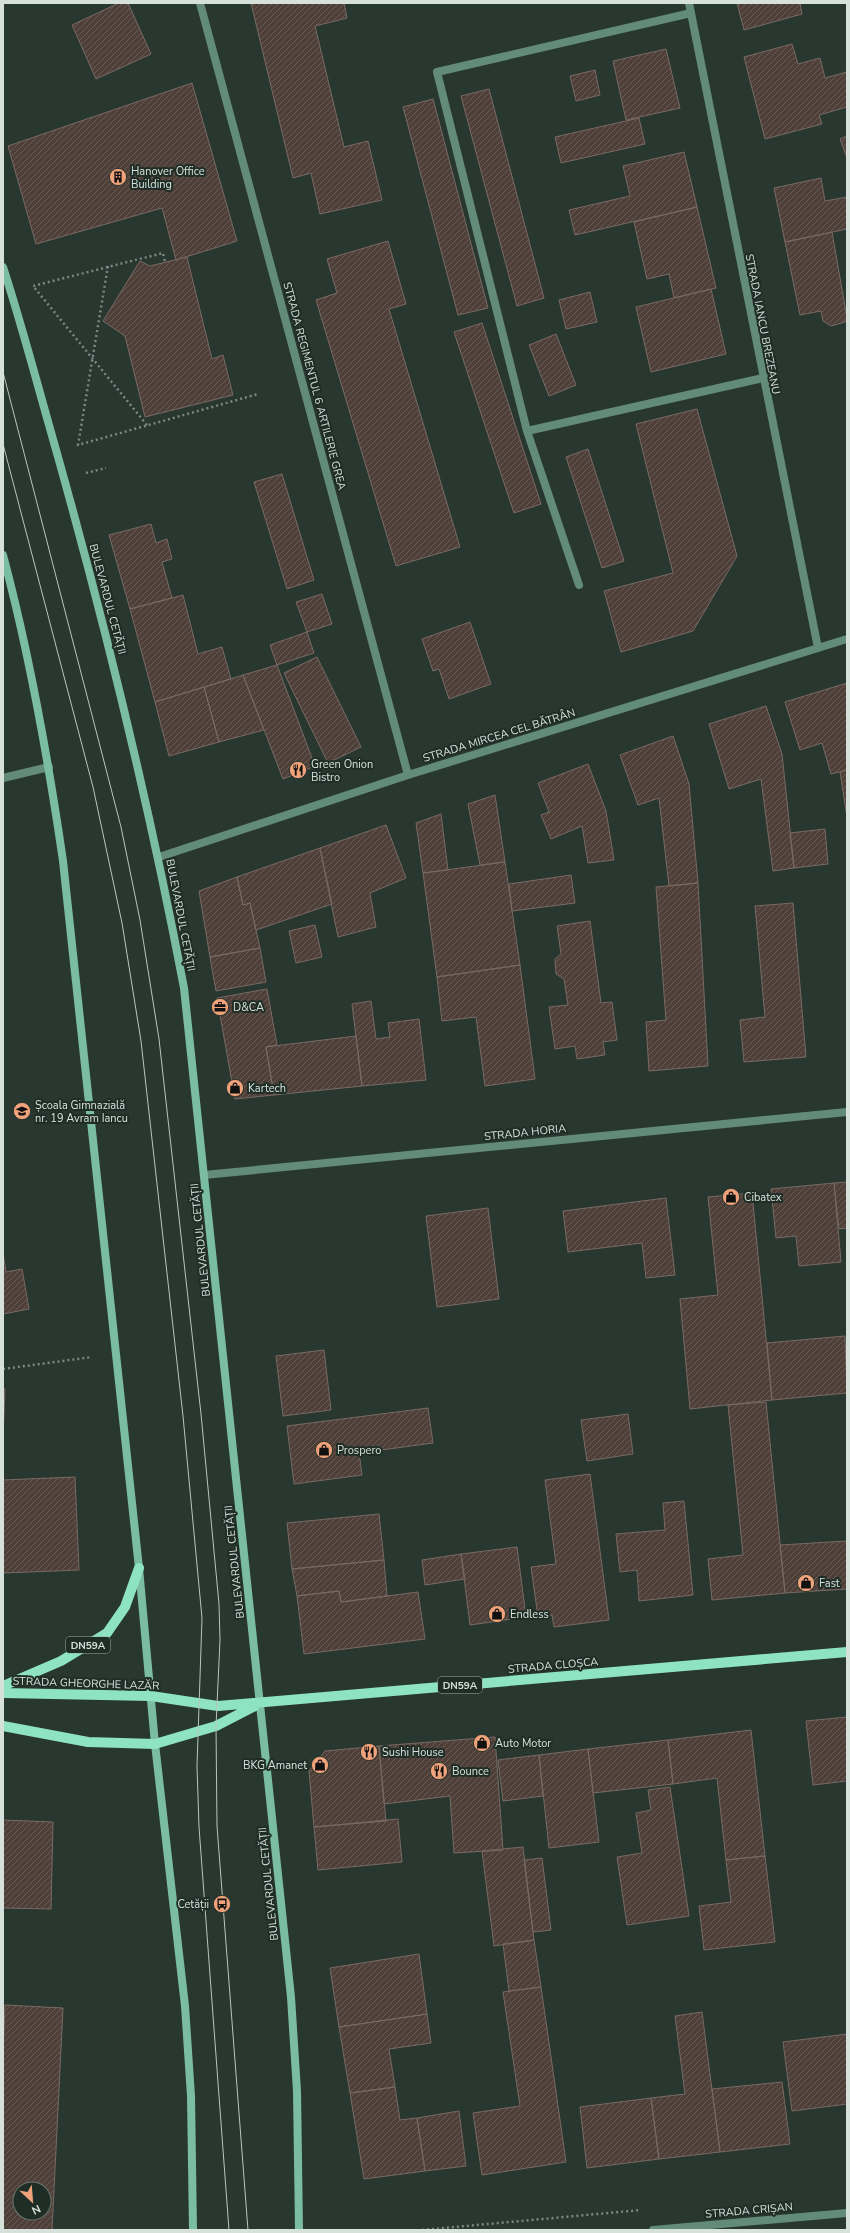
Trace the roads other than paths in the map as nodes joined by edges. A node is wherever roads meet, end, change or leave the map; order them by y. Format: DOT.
graph roads {
  1 [pos="200,3"];
  2 [pos="689,3"];
  3 [pos="691,13"];
  4 [pos="3,267"];
  5 [pos="763,378"];
  6 [pos="527,431"];
  7 [pos="3,555"];
  8 [pos="579,585"];
  9 [pos="847,639"];
  10 [pos="818,648"];
  11 [pos="49,767"];
  12 [pos="408,775"];
  13 [pos="3,778"];
  14 [pos="159,857"];
  15 [pos="847,1112"];
  16 [pos="204,1175"];
  17 [pos="139,1568"];
  18 [pos="847,1652"];
  19 [pos="3,1686"];
  20 [pos="3,1693"];
  21 [pos="151,1696"];
  22 [pos="261,1704"];
  23 [pos="3,1726"];
  24 [pos="155,1744"];
  25 [pos="847,2213"];
  26 [pos="193,2230"];
  27 [pos="299,2230"];
  28 [pos="653,2230"];
  1 -- 12 [label="street, STRADA REGIMENTUL 6 ARTILERIE GREA"];
  2 -- 3 [label="street, STRADA IANCU BREZEANU"];
  3 -- 5 [label="street, STRADA IANCU BREZEANU"];
  3 -- 6 [label="street"];
  4 -- 14 [label="main road, BULEVARDUL CETĂȚII"];
  5 -- 6 [label="street"];
  5 -- 10 [label="street, STRADA IANCU BREZEANU"];
  6 -- 8 [label="street"];
  7 -- 11 [label="main road"];
  9 -- 10 [label="street, STRADA MIRCEA CEL BĂTRÂN"];
  10 -- 12 [label="street, STRADA MIRCEA CEL BĂTRÂN"];
  11 -- 13 [label="street"];
  11 -- 17 [label="main road"];
  12 -- 14 [label="street, STRADA MIRCEA CEL BĂTRÂN"];
  14 -- 16 [label="main road, BULEVARDUL CETĂȚII"];
  15 -- 16 [label="street, STRADA HORIA"];
  16 -- 22 [label="main road, BULEVARDUL CETĂȚII"];
  17 -- 19 [label="main road, DN59A"];
  17 -- 21 [label="main road"];
  18 -- 22 [label="main road, STRADA CLOȘCA / DN59A"];
  20 -- 21 [label="main road, STRADA GHEORGHE LAZĂR / DN59A"];
  21 -- 22 [label="main road, STRADA GHEORGHE LAZĂR / DN59A"];
  21 -- 24 [label="main road"];
  22 -- 24 [label="main road, DN59A"];
  22 -- 27 [label="main road, BULEVARDUL CETĂȚII"];
  23 -- 24 [label="main road, DN59A"];
  24 -- 26 [label="main road"];
  25 -- 28 [label="street, STRADA CRIȘAN"];
}
